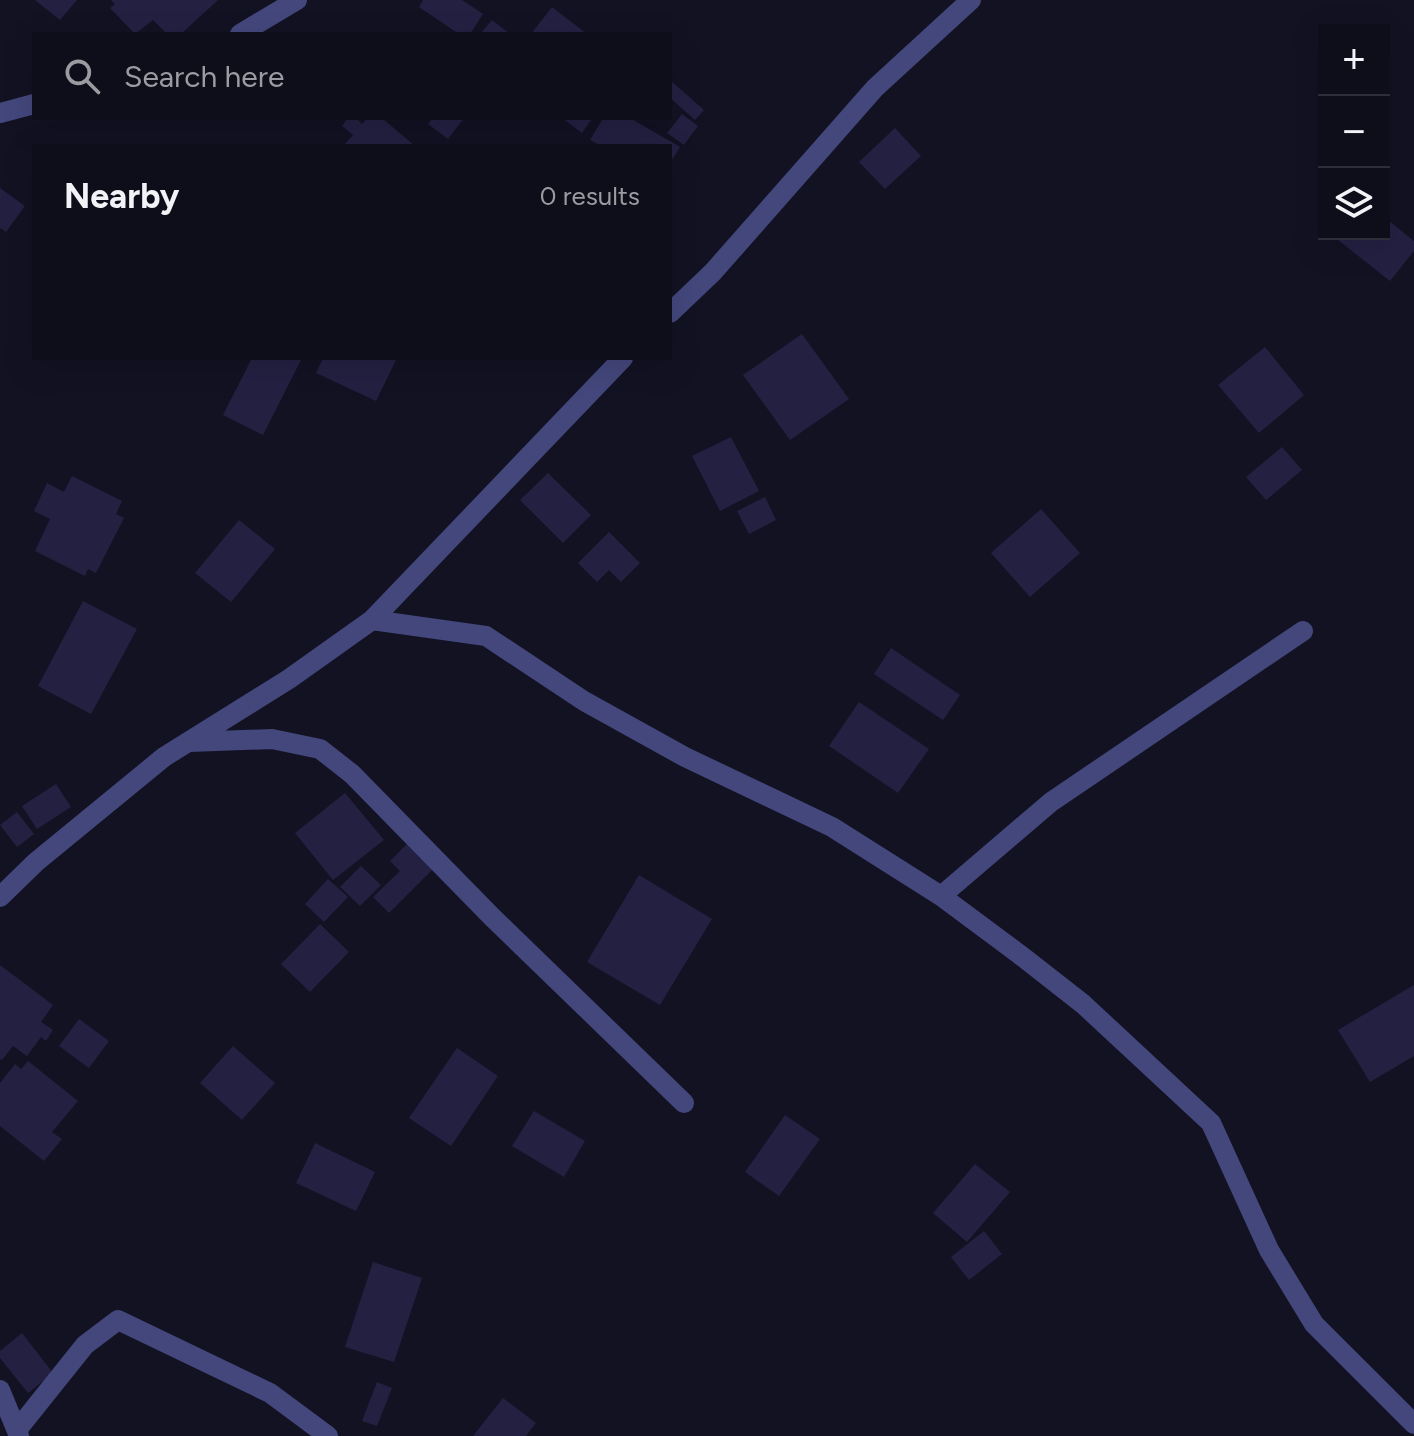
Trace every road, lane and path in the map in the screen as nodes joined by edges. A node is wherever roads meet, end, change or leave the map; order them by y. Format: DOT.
graph roads {
  1 [pos="297,0"];
  2 [pos="971,0"];
  3 [pos="243,32"];
  4 [pos="32,105"];
  5 [pos="0,113"];
  6 [pos="672,311"];
  7 [pos="621,360"];
  8 [pos="372,620"];
  9 [pos="1303,631"];
  10 [pos="187,742"];
  11 [pos="941,896"];
  12 [pos="0,897"];
  13 [pos="684,1103"];
  14 [pos="0,1390"];
  15 [pos="1414,1424"];
  16 [pos="18,1433"];
  17 [pos="328,1436"];
  1 -- 3 [label="street"];
  2 -- 6 [label="street"];
  4 -- 5 [label="street"];
  7 -- 8 [label="street"];
  8 -- 10 [label="street"];
  8 -- 11 [label="street"];
  9 -- 11 [label="street"];
  10 -- 12 [label="street"];
  10 -- 13 [label="street"];
  11 -- 15 [label="street"];
  14 -- 16 [label="street"];
  16 -- 17 [label="street"];
}
